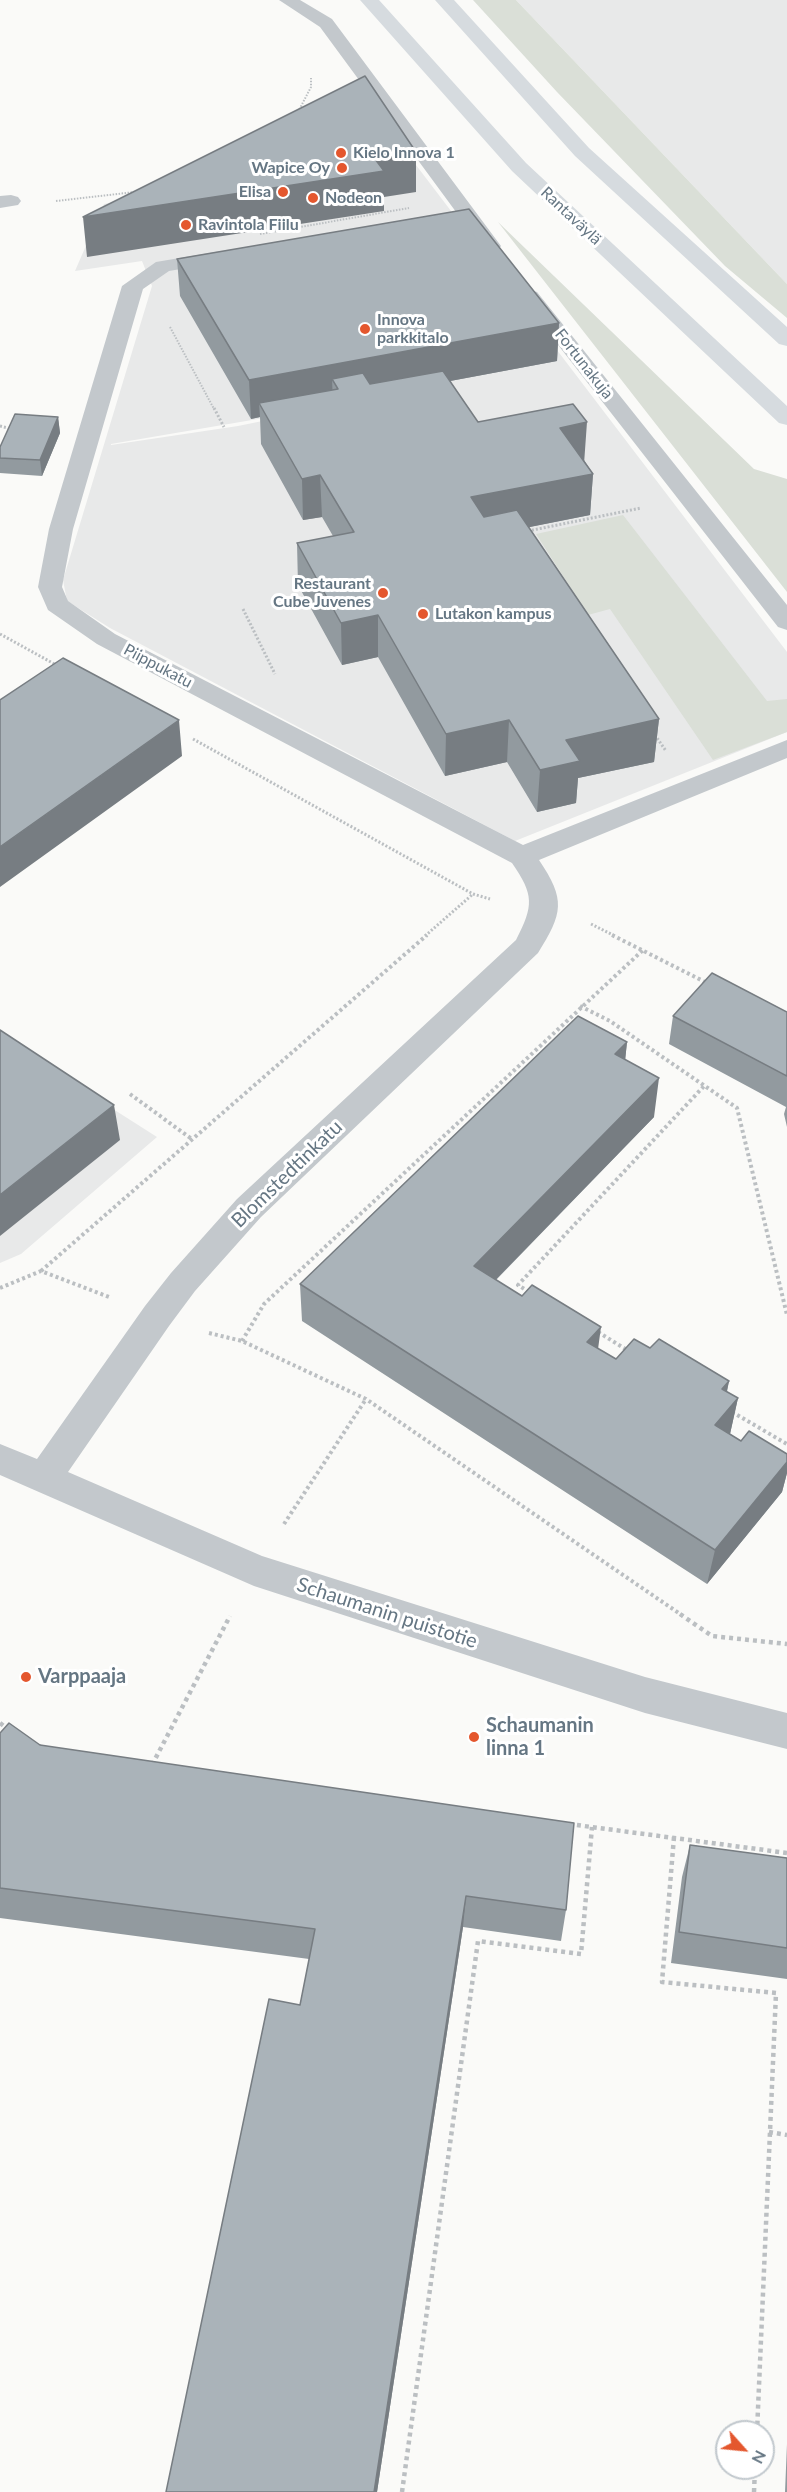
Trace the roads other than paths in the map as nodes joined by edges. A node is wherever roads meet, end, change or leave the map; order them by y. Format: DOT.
graph roads {
  1 [pos="288,0"];
  2 [pos="369,0"];
  3 [pos="444,0"];
  4 [pos="463,208"];
  5 [pos="445,221"];
  6 [pos="250,244"];
  7 [pos="505,264"];
  8 [pos="520,283"];
  9 [pos="787,339"];
  10 [pos="787,417"];
  11 [pos="787,622"];
  12 [pos="787,748"];
  13 [pos="522,856"];
  14 [pos="545,890"];
  15 [pos="0,1459"];
  16 [pos="43,1479"];
  17 [pos="787,1731"];
  1 -- 4 [label="street"];
  2 -- 10 [label="highway, Rantaväylä"];
  3 -- 9 [label="highway"];
  4 -- 5 [label="street"];
  4 -- 7 [label="street"];
  6 -- 13 [label="street, Piippukatu"];
  8 -- 11 [label="street, Fortunakuja"];
  12 -- 13 [label="street"];
  13 -- 14 [label="street, Piippukatu"];
  14 -- 16 [label="street, Blomstedtinkatu"];
  15 -- 16 [label="street, Schaumanin puistotie"];
  16 -- 17 [label="street, Schaumanin puistotie"];
}
